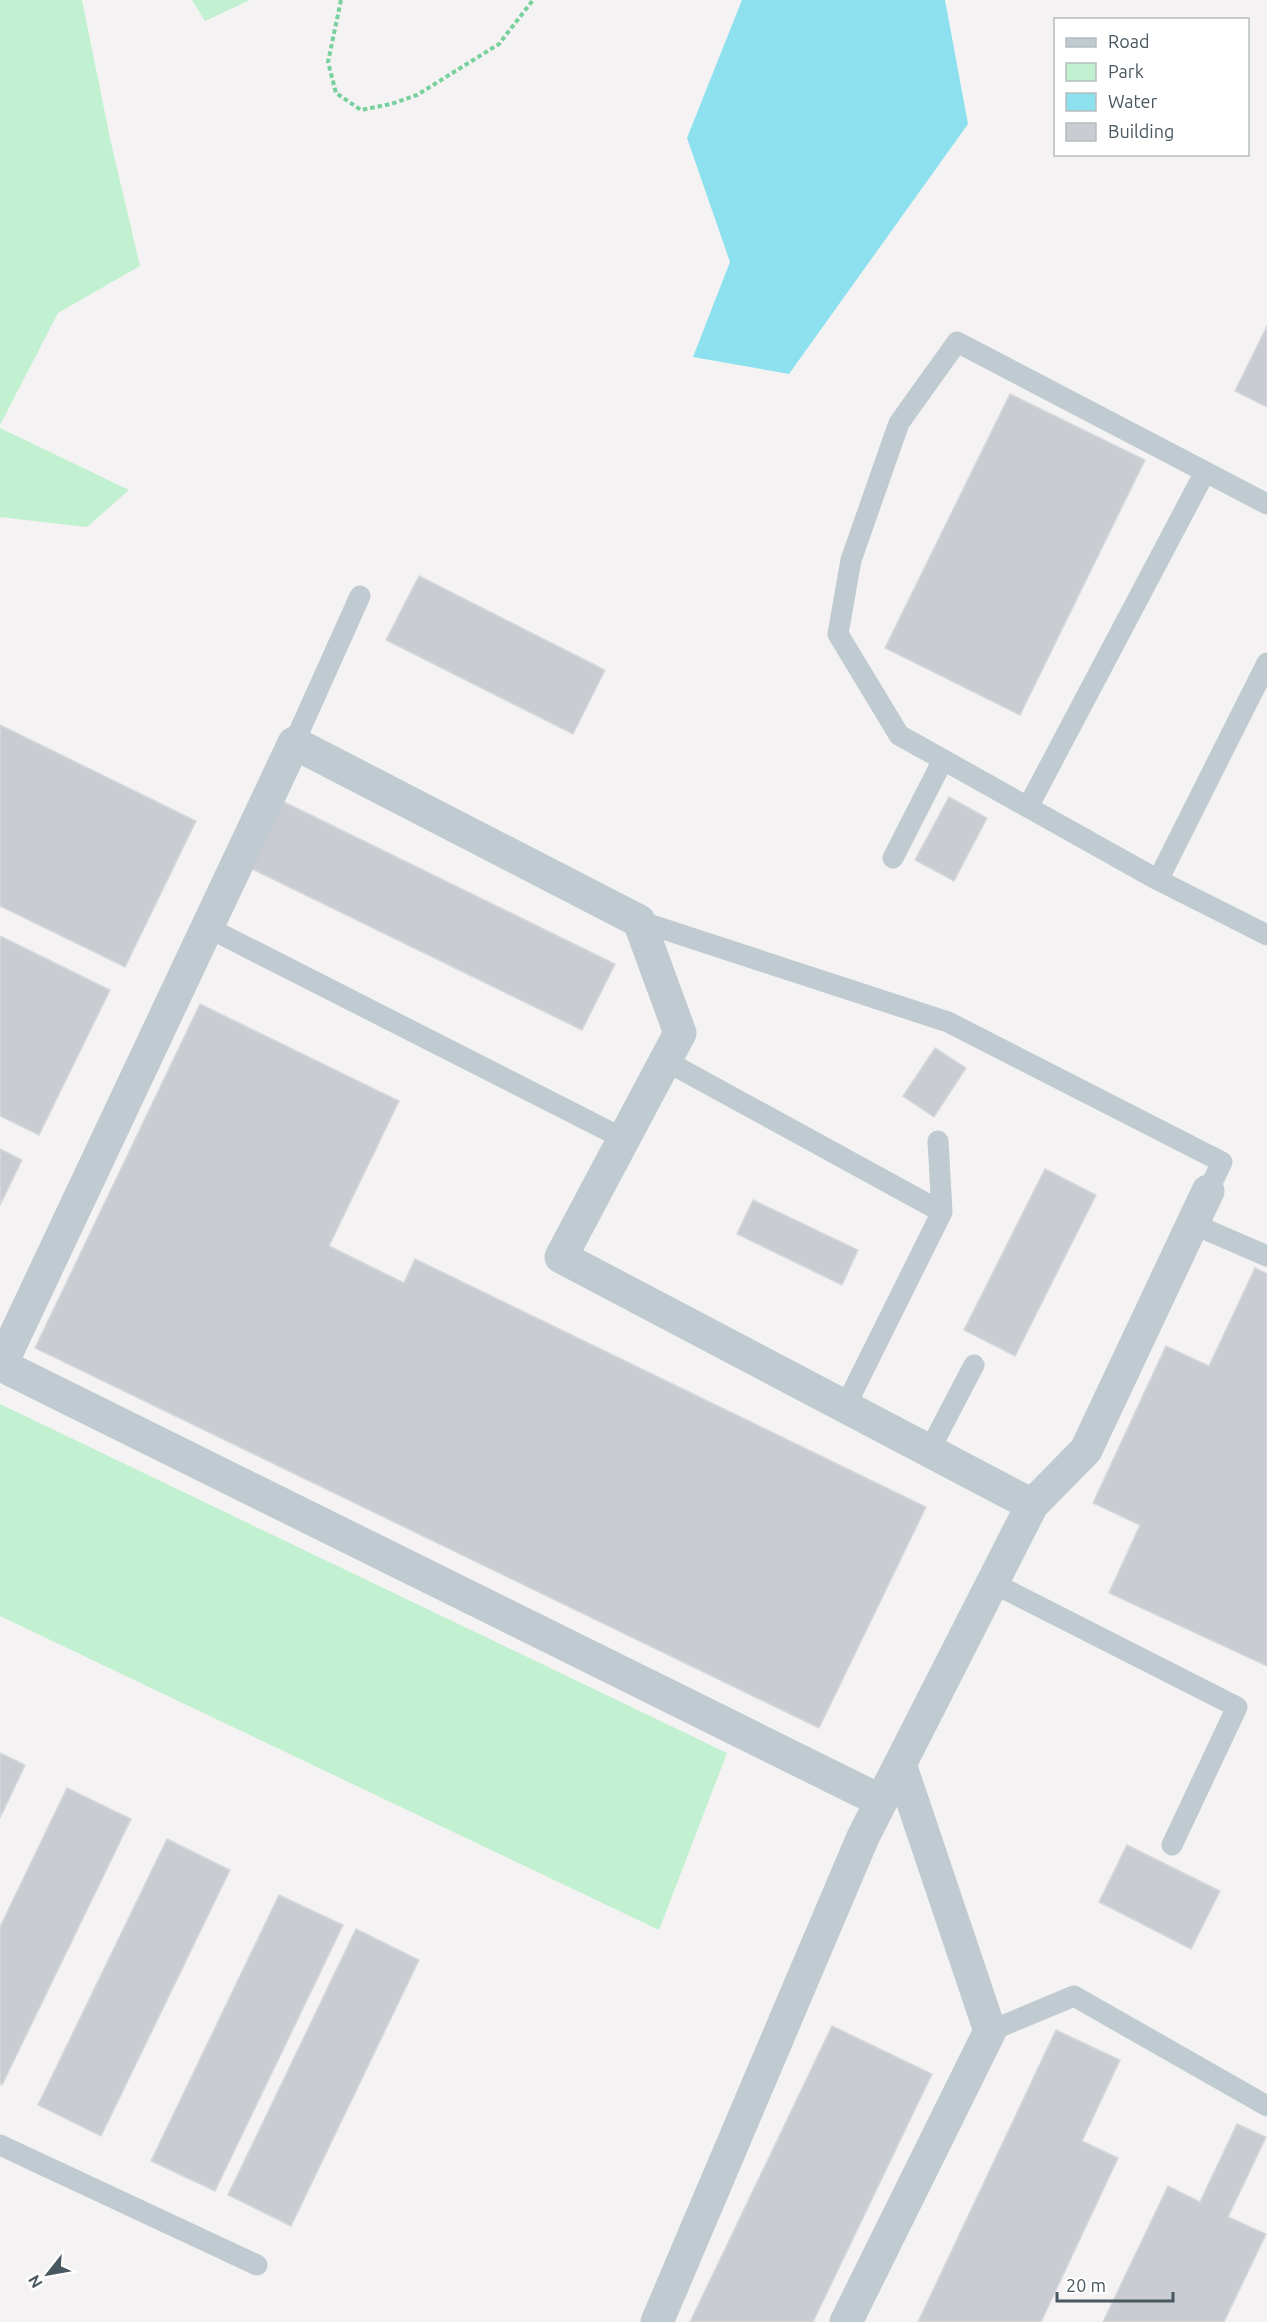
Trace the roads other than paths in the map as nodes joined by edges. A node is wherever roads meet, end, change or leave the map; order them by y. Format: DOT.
graph roads {
  1 [pos="1205,472"];
  2 [pos="1267,504"];
  3 [pos="360,596"];
  4 [pos="1267,663"];
  5 [pos="294,743"];
  6 [pos="943,760"];
  7 [pos="1028,807"];
  8 [pos="893,858"];
  9 [pos="1158,880"];
  10 [pos="639,921"];
  11 [pos="207,927"];
  12 [pos="1267,935"];
  13 [pos="666,1061"];
  14 [pos="624,1139"];
  15 [pos="938,1141"];
  16 [pos="1208,1191"];
  17 [pos="942,1212"];
  18 [pos="1193,1224"];
  19 [pos="1267,1256"];
  20 [pos="0,1365"];
  21 [pos="974,1365"];
  22 [pos="845,1407"];
  23 [pos="929,1451"];
  24 [pos="1032,1505"];
  25 [pos="993,1582"];
  26 [pos="900,1764"];
  27 [pos="881,1802"];
  28 [pos="1172,1845"];
  29 [pos="990,2031"];
  30 [pos="1267,2106"];
  31 [pos="0,2145"];
  32 [pos="257,2265"];
  33 [pos="657,2322"];
  34 [pos="846,2322"];
  1 -- 2 [label="lane"];
  1 -- 6 [label="lane"];
  1 -- 7 [label="lane"];
  3 -- 5 [label="lane"];
  4 -- 9 [label="lane"];
  5 -- 10 [label="street"];
  5 -- 11 [label="street"];
  6 -- 7 [label="lane"];
  6 -- 8 [label="lane"];
  7 -- 9 [label="lane"];
  9 -- 12 [label="lane"];
  10 -- 13 [label="street"];
  10 -- 16 [label="lane"];
  11 -- 14 [label="lane"];
  11 -- 20 [label="street"];
  13 -- 14 [label="street"];
  13 -- 17 [label="lane"];
  14 -- 22 [label="street"];
  15 -- 17 [label="lane"];
  16 -- 18 [label="street"];
  17 -- 22 [label="lane"];
  18 -- 19 [label="lane"];
  18 -- 24 [label="street"];
  20 -- 27 [label="street"];
  21 -- 23 [label="lane"];
  22 -- 23 [label="street"];
  23 -- 24 [label="street"];
  24 -- 25 [label="street"];
  25 -- 26 [label="street"];
  25 -- 28 [label="lane"];
  26 -- 27 [label="street"];
  26 -- 29 [label="street"];
  27 -- 33 [label="street"];
  29 -- 30 [label="lane"];
  29 -- 34 [label="street"];
  31 -- 32 [label="lane"];
}
